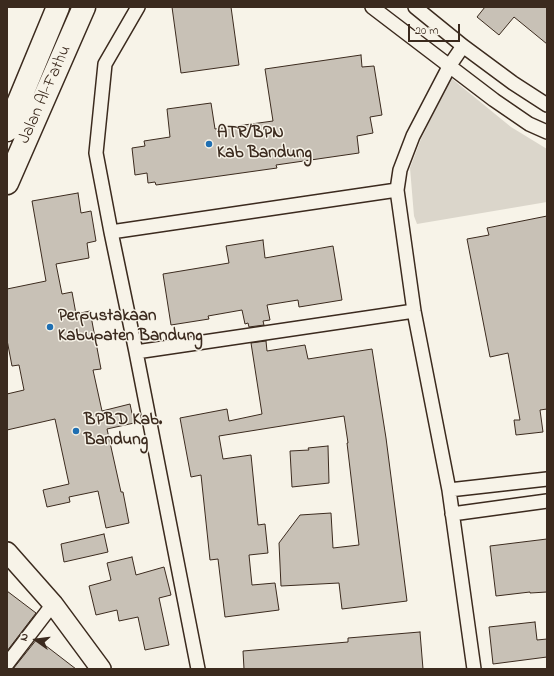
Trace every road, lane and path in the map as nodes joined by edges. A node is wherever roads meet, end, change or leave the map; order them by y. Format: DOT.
graph roads {
  1 [pos="58,7"];
  2 [pos="84,7"];
  3 [pos="138,7"];
  4 [pos="372,7"];
  5 [pos="415,7"];
  6 [pos="463,46"];
  7 [pos="450,65"];
  8 [pos="547,105"];
  9 [pos="7,130"];
  10 [pos="547,132"];
  11 [pos="8,177"];
  12 [pos="397,190"];
  13 [pos="110,232"];
  14 [pos="414,311"];
  15 [pos="136,352"];
  16 [pos="547,479"];
  17 [pos="449,490"];
  18 [pos="547,501"];
  19 [pos="452,514"];
  20 [pos="7,552"];
  21 [pos="53,604"];
  22 [pos="7,664"];
  23 [pos="101,669"];
  24 [pos="198,669"];
  25 [pos="474,669"];
  1 -- 9 [label="highway, Jalan Al-Fathu"];
  2 -- 11 [label="highway, Jalan Al-Fathu"];
  3 -- 13 [label="street"];
  4 -- 7 [label="street"];
  5 -- 6 [label="street"];
  6 -- 7 [label="street"];
  6 -- 8 [label="street"];
  7 -- 10 [label="street"];
  7 -- 12 [label="street"];
  12 -- 13 [label="street"];
  12 -- 14 [label="street"];
  13 -- 15 [label="street"];
  14 -- 15 [label="street"];
  14 -- 17 [label="street"];
  15 -- 24 [label="street"];
  16 -- 17 [label="street"];
  17 -- 19 [label="street"];
  18 -- 19 [label="street"];
  19 -- 25 [label="street"];
  20 -- 21 [label="main road"];
  21 -- 22 [label="street"];
  21 -- 23 [label="main road"];
}
